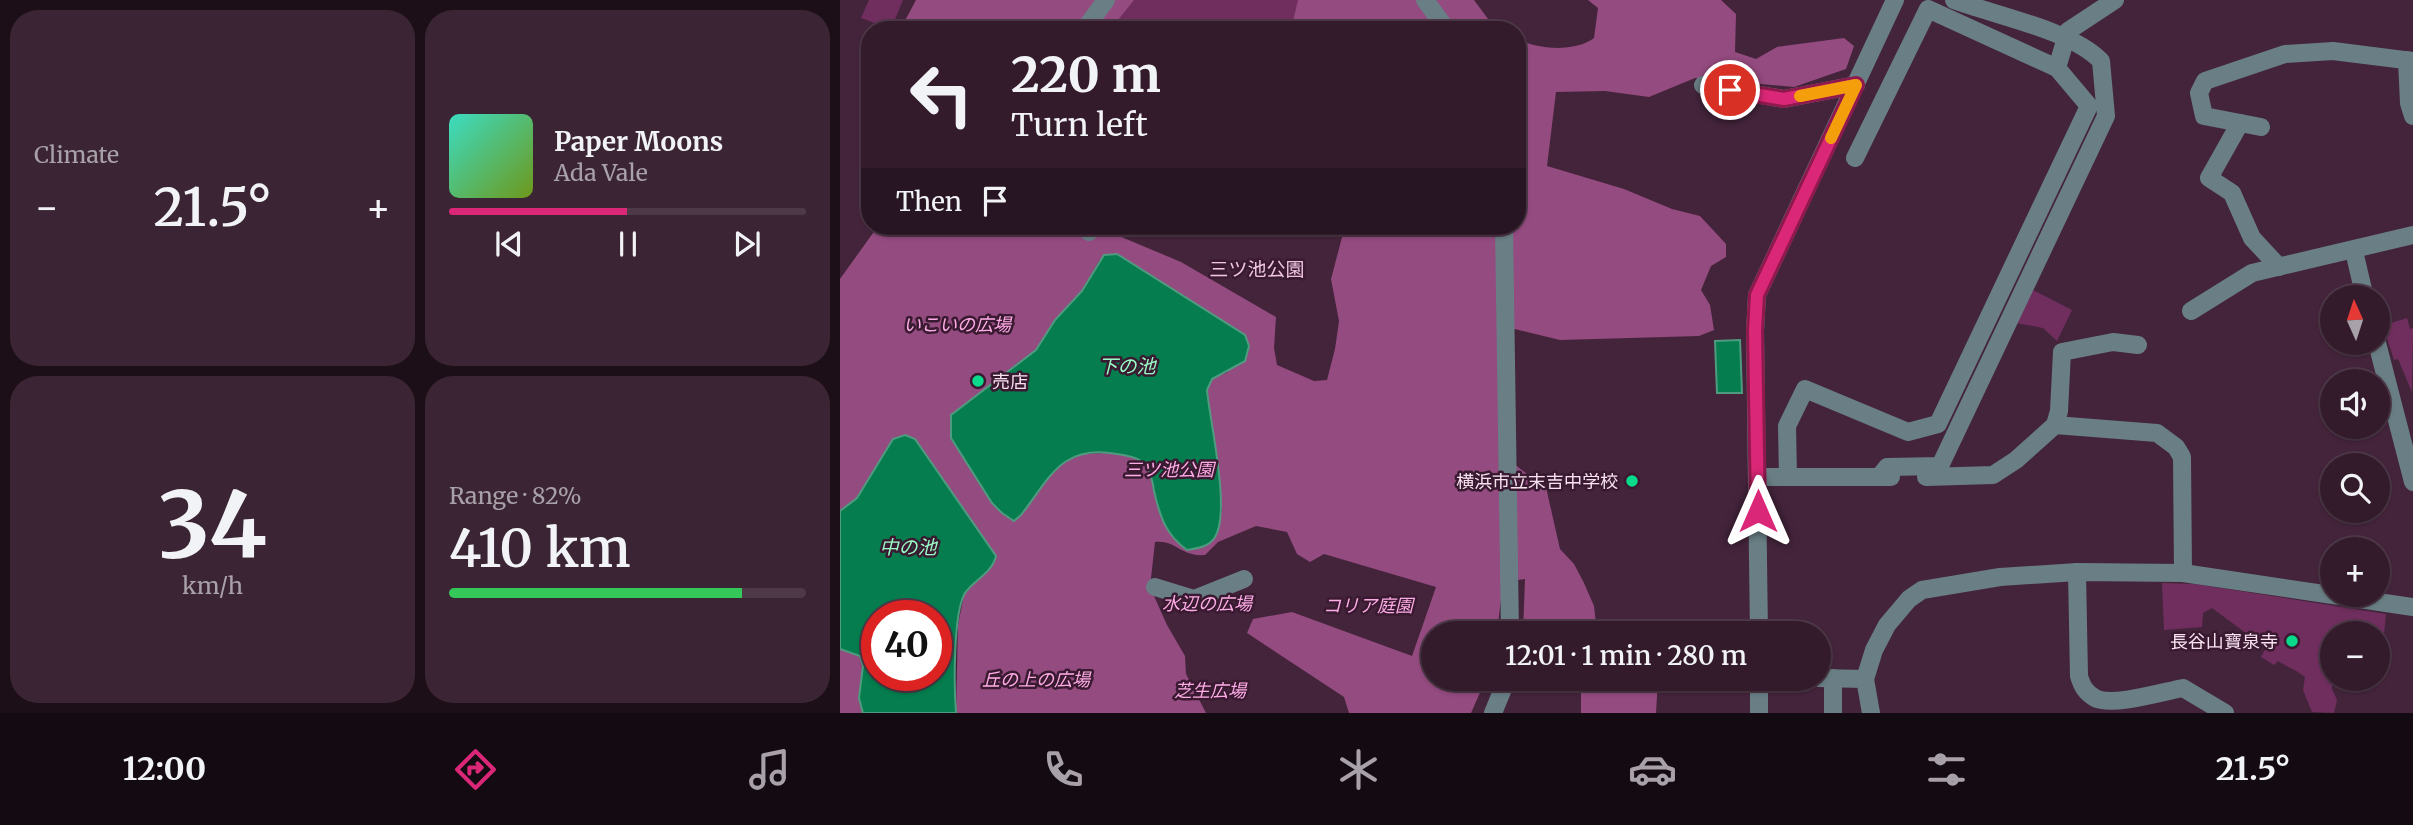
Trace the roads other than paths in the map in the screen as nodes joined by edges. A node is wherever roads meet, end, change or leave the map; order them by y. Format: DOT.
graph roads {
  1 [pos="1106,0"];
  2 [pos="1425,0"];
  3 [pos="1895,0"];
  4 [pos="1954,0"];
  5 [pos="2115,0"];
  6 [pos="1979,4"];
  7 [pos="1091,21"];
  8 [pos="1440,21"];
  9 [pos="2066,38"];
  10 [pos="2410,60"];
  11 [pos="2057,68"];
  12 [pos="1703,85"];
  13 [pos="1856,85"];
  14 [pos="2413,116"];
  15 [pos="2240,123"];
  16 [pos="2262,127"];
  17 [pos="1855,158"];
  18 [pos="1504,235"];
  19 [pos="2413,235"];
  20 [pos="2354,251"];
  21 [pos="2279,267"];
  22 [pos="2362,285"];
  23 [pos="2191,311"];
  24 [pos="2138,345"];
  25 [pos="2380,355"];
  26 [pos="2055,425"];
  27 [pos="1758,477"];
  28 [pos="1788,477"];
  29 [pos="1879,477"];
  30 [pos="2413,482"];
  31 [pos="2077,572"];
  32 [pos="2183,573"];
  33 [pos="1244,579"];
  34 [pos="1155,587"];
  35 [pos="2413,607"];
  36 [pos="1510,621"];
  37 [pos="1759,621"];
  38 [pos="1831,678"];
  39 [pos="1865,678"];
  40 [pos="1502,691"];
  41 [pos="1759,691"];
  42 [pos="1829,691"];
  43 [pos="1493,713"];
  44 [pos="1759,713"];
  45 [pos="1833,713"];
  46 [pos="1871,713"];
  47 [pos="2225,713"];
  1 -- 7 [label="street"];
  2 -- 8 [label="street"];
  3 -- 13 [label="street"];
  4 -- 6 [label="street"];
  5 -- 9 [label="street"];
  6 -- 9 [label="street"];
  9 -- 11 [label="street"];
  9 -- 29 [label="street"];
  10 -- 14 [label="street"];
  10 -- 15 [label="street"];
  11 -- 17 [label="street"];
  11 -- 28 [label="street"];
  12 -- 13 [label="street"];
  13 -- 27 [label="street"];
  15 -- 16 [label="street"];
  15 -- 21 [label="street"];
  18 -- 36 [label="street"];
  19 -- 20 [label="street"];
  20 -- 21 [label="street"];
  20 -- 22 [label="street"];
  21 -- 23 [label="street"];
  24 -- 26 [label="street"];
  25 -- 30 [label="street"];
  26 -- 29 [label="street"];
  26 -- 32 [label="street"];
  27 -- 28 [label="street"];
  27 -- 37 [label="street"];
  28 -- 29 [label="street"];
  31 -- 32 [label="street"];
  31 -- 39 [label="street"];
  31 -- 47 [label="street"];
  32 -- 35 [label="street"];
  33 -- 34 [label="street"];
  38 -- 39 [label="street"];
  39 -- 46 [label="street"];
  40 -- 43 [label="street"];
  41 -- 44 [label="street"];
  42 -- 45 [label="street"];
}
